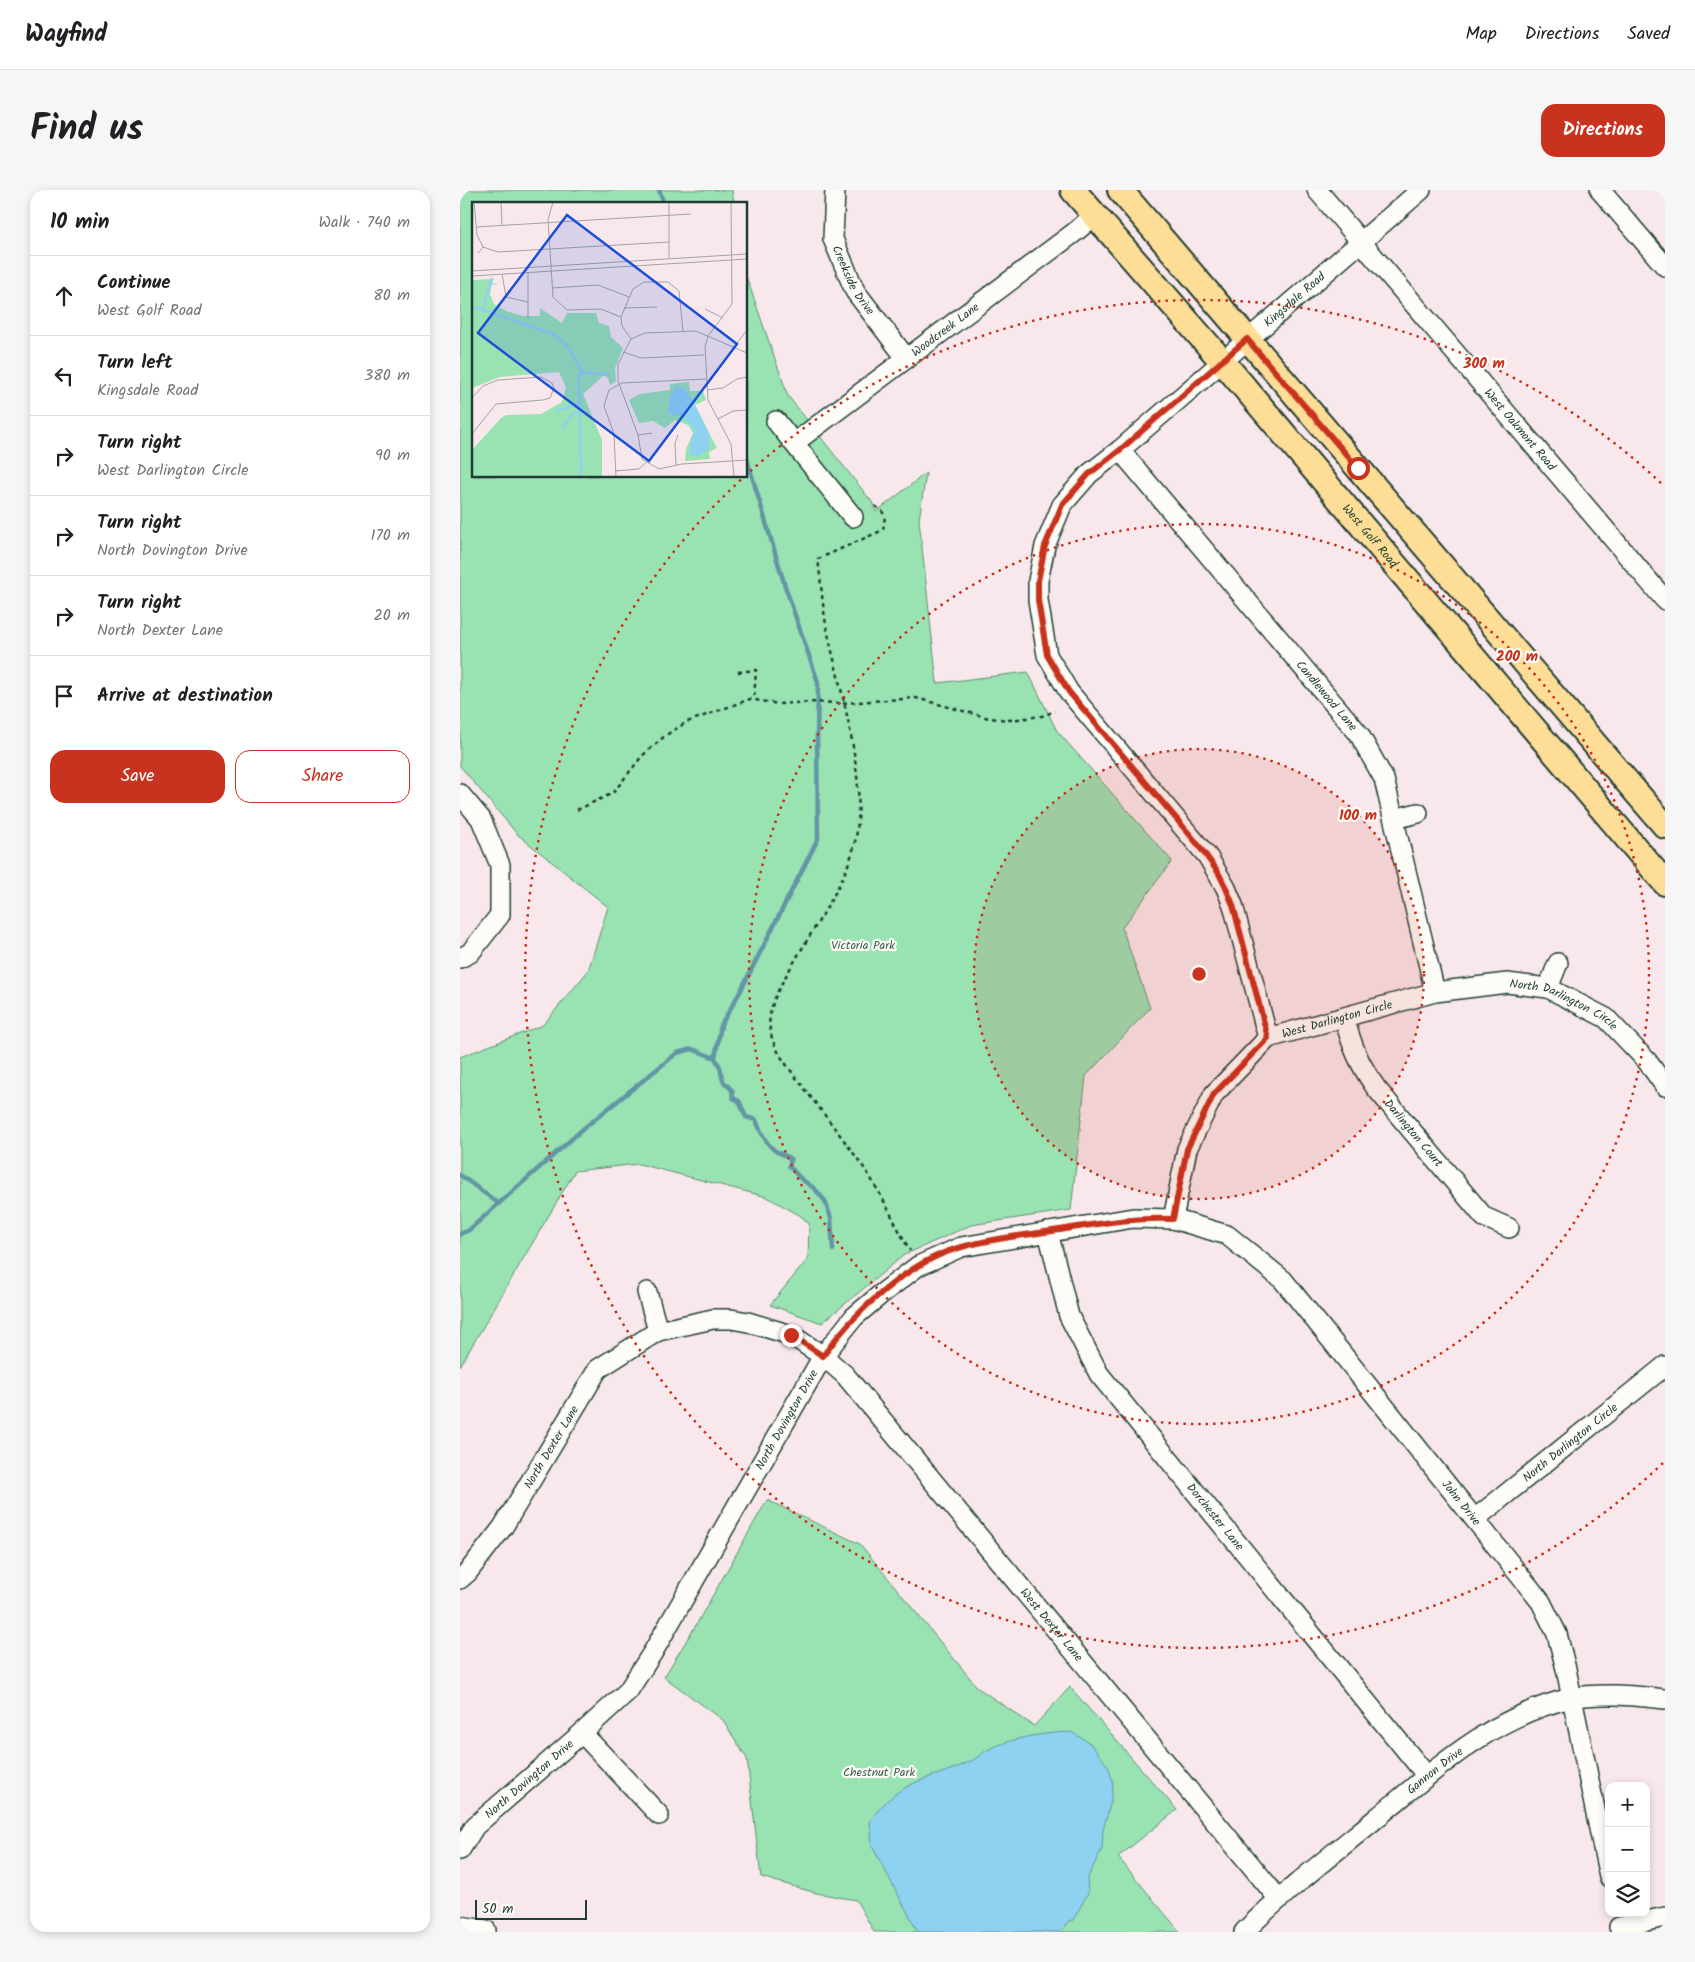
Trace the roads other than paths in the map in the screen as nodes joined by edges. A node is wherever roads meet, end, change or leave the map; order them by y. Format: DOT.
graph roads {
  1 [pos="835,190"];
  2 [pos="1073,190"];
  3 [pos="1120,190"];
  4 [pos="1317,190"];
  5 [pos="1421,190"];
  6 [pos="1600,190"];
  7 [pos="1094,215"];
  8 [pos="1360,241"];
  9 [pos="1665,266"];
  10 [pos="1247,339"];
  11 [pos="906,358"];
  12 [pos="1222,361"];
  13 [pos="776,421"];
  14 [pos="794,444"];
  15 [pos="1120,450"];
  16 [pos="852,517"];
  17 [pos="1665,600"];
  18 [pos="460,794"];
  19 [pos="1418,813"];
  20 [pos="1394,819"];
  21 [pos="1665,826"];
  22 [pos="1665,883"];
  23 [pos="460,958"];
  24 [pos="1558,963"];
  25 [pos="1548,988"];
  26 [pos="1435,992"];
  27 [pos="1344,1018"];
  28 [pos="1268,1038"];
  29 [pos="1665,1086"];
  30 [pos="1173,1219"];
  31 [pos="1509,1228"];
  32 [pos="1048,1232"];
  33 [pos="646,1292"];
  34 [pos="658,1331"];
  35 [pos="823,1356"];
  36 [pos="1665,1366"];
  37 [pos="1475,1519"];
  38 [pos="460,1579"];
  39 [pos="1572,1698"];
  40 [pos="1665,1699"];
  41 [pos="582,1733"];
  42 [pos="1428,1776"];
  43 [pos="658,1815"];
  44 [pos="460,1850"];
  45 [pos="1608,1872"];
  46 [pos="1278,1898"];
  47 [pos="1665,1917"];
  48 [pos="1618,1924"];
  49 [pos="460,1926"];
  50 [pos="486,1930"];
  51 [pos="1244,1932"];
  1 -- 11 [label="street, Creekside Drive"];
  2 -- 7 [label="main road, West Golf Road"];
  3 -- 10 [label="main road"];
  4 -- 8 [label="street, West Oakmont Road"];
  5 -- 8 [label="street, Kingsdale Road"];
  6 -- 9 [label="street"];
  7 -- 11 [label="street, Woodcreek Lane"];
  7 -- 12 [label="main road, West Golf Road"];
  8 -- 10 [label="street, Kingsdale Road"];
  8 -- 17 [label="street, West Oakmont Road"];
  10 -- 12 [label="street, Kingsdale Road"];
  10 -- 21 [label="main road"];
  11 -- 14 [label="street, Woodcreek Lane"];
  12 -- 15 [label="street, Kingsdale Road"];
  12 -- 22 [label="main road, West Golf Road"];
  13 -- 14 [label="street"];
  14 -- 16 [label="street"];
  15 -- 20 [label="street, Candlewood Lane"];
  15 -- 28 [label="street, Kingsdale Road"];
  18 -- 23 [label="street"];
  19 -- 20 [label="street"];
  20 -- 26 [label="street, Candlewood Lane"];
  24 -- 25 [label="street"];
  25 -- 26 [label="street, North Darlington Circle"];
  25 -- 29 [label="street, North Darlington Circle"];
  26 -- 27 [label="street, West Darlington Circle"];
  27 -- 28 [label="street, West Darlington Circle"];
  27 -- 31 [label="street, Darlington Court"];
  28 -- 30 [label="street, West Darlington Circle"];
  30 -- 32 [label="street, North Dovington Drive"];
  30 -- 37 [label="street, John Drive"];
  32 -- 35 [label="street, North Dovington Drive"];
  32 -- 42 [label="street, Dorchester Lane"];
  33 -- 34 [label="street"];
  34 -- 35 [label="street, North Dexter Lane"];
  34 -- 38 [label="street, North Dexter Lane"];
  35 -- 41 [label="street, North Dovington Drive"];
  35 -- 46 [label="street, West Dexter Lane"];
  36 -- 37 [label="street, North Darlington Circle"];
  37 -- 39 [label="street, John Drive"];
  39 -- 40 [label="street, Gannon Drive"];
  39 -- 42 [label="street, Gannon Drive"];
  39 -- 45 [label="street, John Drive"];
  41 -- 43 [label="street, North Dovington Drive"];
  41 -- 44 [label="street, North Dovington Drive"];
  42 -- 46 [label="street, Gannon Drive"];
  46 -- 51 [label="street, Gannon Drive"];
  47 -- 48 [label="street"];
  49 -- 50 [label="street"];
}
